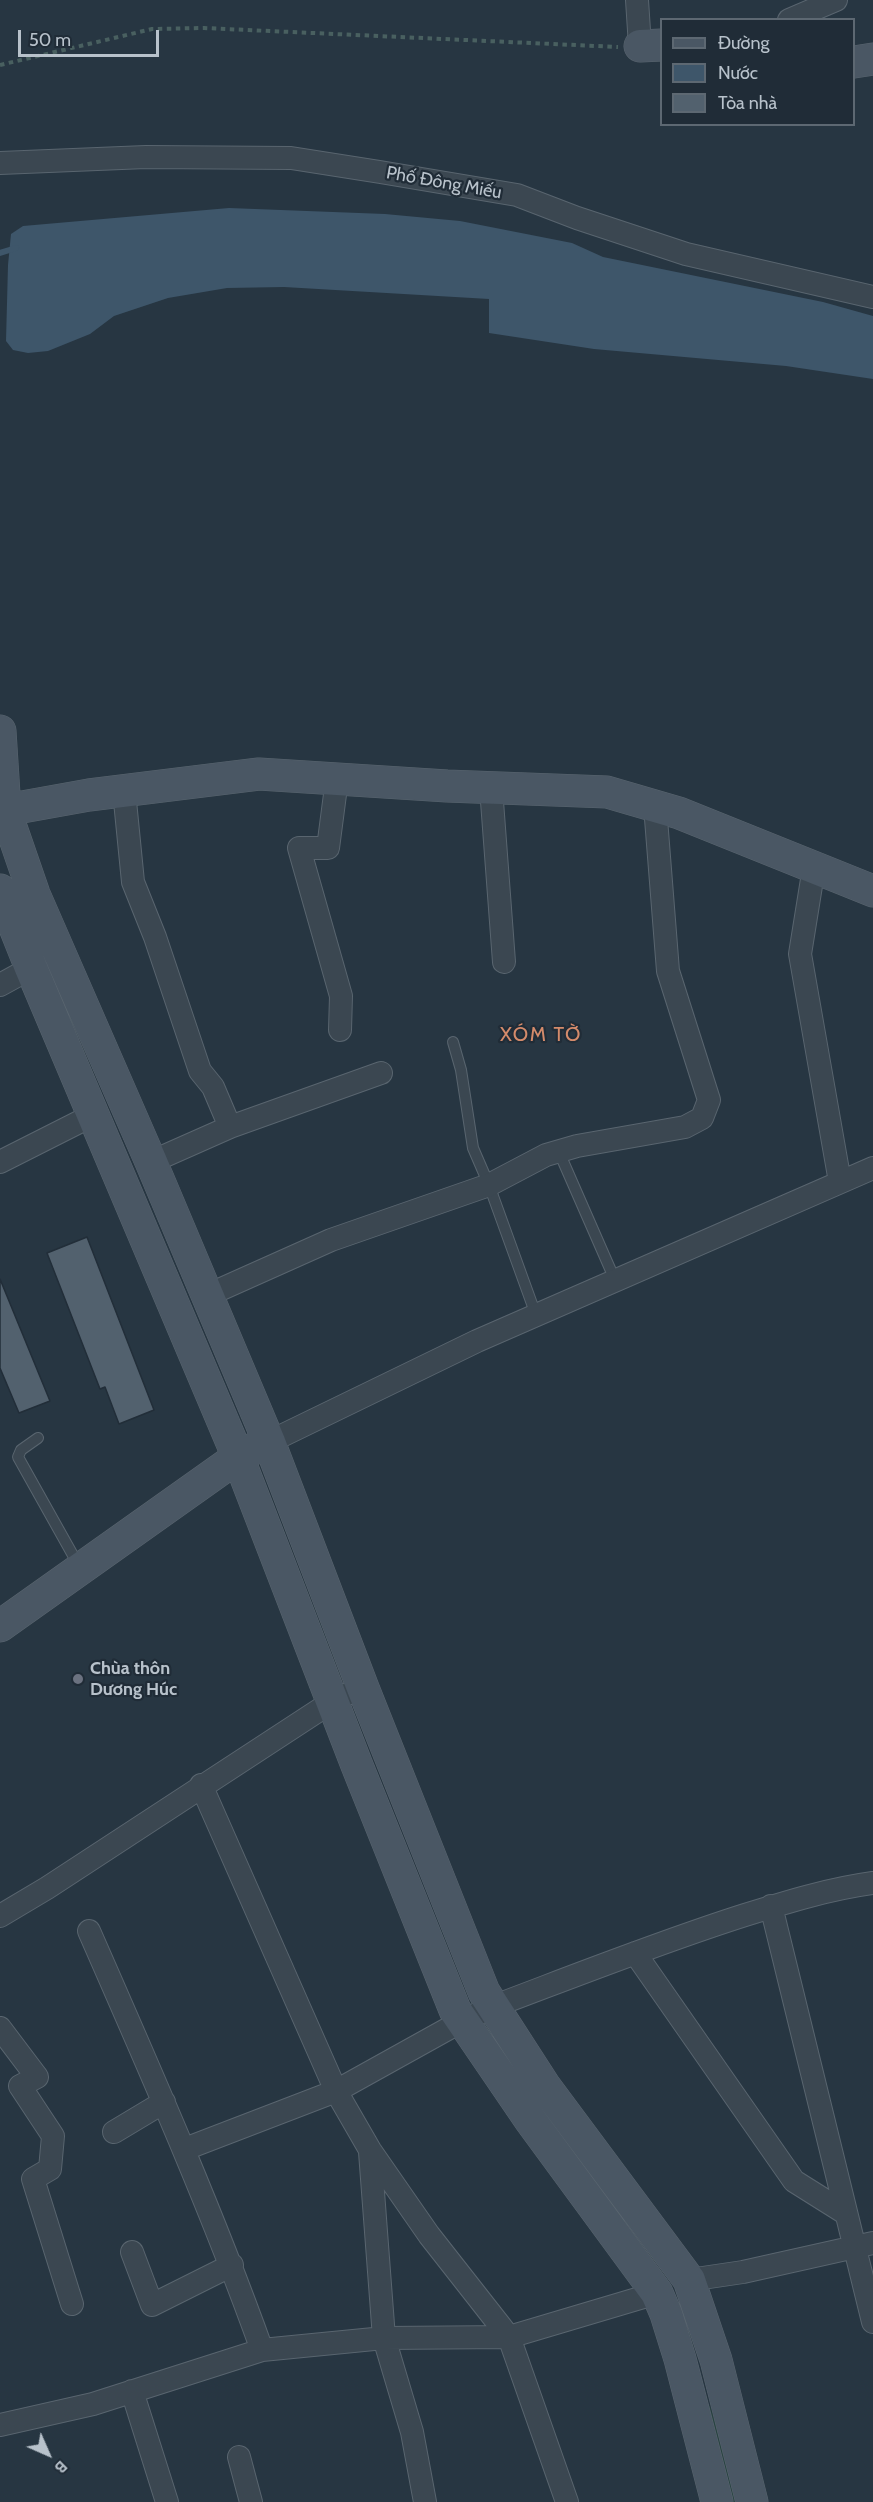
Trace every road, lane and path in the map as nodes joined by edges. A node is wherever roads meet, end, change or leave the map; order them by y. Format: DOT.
graph roads {
  1 [pos="637,0"];
  2 [pos="837,0"];
  3 [pos="811,5"];
  4 [pos="792,18"];
  5 [pos="651,45"];
  6 [pos="873,59"];
  7 [pos="855,62"];
  8 [pos="0,65"];
  9 [pos="0,163"];
  10 [pos="873,297"];
  11 [pos="0,731"];
  12 [pos="337,779"];
  13 [pos="491,788"];
  14 [pos="124,790"];
  15 [pos="655,806"];
  16 [pos="3,811"];
  17 [pos="814,867"];
  18 [pos="0,890"];
  19 [pos="873,891"];
  20 [pos="504,962"];
  21 [pos="30,968"];
  22 [pos="0,985"];
  23 [pos="340,1030"];
  24 [pos="453,1042"];
  25 [pos="381,1073"];
  26 [pos="93,1115"];
  27 [pos="230,1127"];
  28 [pos="559,1152"];
  29 [pos="0,1162"];
  30 [pos="152,1162"];
  31 [pos="873,1168"];
  32 [pos="840,1182"];
  33 [pos="489,1185"];
  34 [pos="615,1280"];
  35 [pos="208,1296"];
  36 [pos="536,1315"];
  37 [pos="38,1438"];
  38 [pos="268,1442"];
  39 [pos="238,1457"];
  40 [pos="81,1569"];
  41 [pos="0,1626"];
  42 [pos="363,1688"];
  43 [pos="333,1701"];
  44 [pos="201,1785"];
  45 [pos="873,1883"];
  46 [pos="771,1906"];
  47 [pos="2,1909"];
  48 [pos="89,1931"];
  49 [pos="635,1953"];
  50 [pos="492,2007"];
  51 [pos="462,2021"];
  52 [pos="0,2028"];
  53 [pos="336,2091"];
  54 [pos="164,2102"];
  55 [pos="114,2133"];
  56 [pos="184,2149"];
  57 [pos="370,2150"];
  58 [pos="845,2213"];
  59 [pos="863,2245"];
  60 [pos="132,2252"];
  61 [pos="232,2265"];
  62 [pos="689,2280"];
  63 [pos="657,2293"];
  64 [pos="72,2304"];
  65 [pos="873,2322"];
  66 [pos="509,2337"];
  67 [pos="384,2338"];
  68 [pos="262,2350"];
  69 [pos="132,2391"];
  70 [pos="0,2425"];
  71 [pos="239,2457"];
  72 [pos="167,2502"];
  73 [pos="251,2502"];
  74 [pos="425,2502"];
  75 [pos="567,2502"];
  76 [pos="717,2502"];
  77 [pos="752,2502"];
  1 -- 5 [label="street"];
  2 -- 3 [label="street"];
  3 -- 4 [label="street"];
  5 -- 8 [label="path"];
  6 -- 7 [label="main road"];
  9 -- 10 [label="street, Phố Đông Miếu"];
  11 -- 16 [label="main road"];
  12 -- 13 [label="main road"];
  12 -- 14 [label="main road"];
  12 -- 23 [label="street"];
  13 -- 15 [label="main road"];
  13 -- 20 [label="street"];
  14 -- 16 [label="main road"];
  14 -- 27 [label="street"];
  15 -- 17 [label="main road"];
  15 -- 28 [label="street"];
  16 -- 30 [label="main road"];
  17 -- 19 [label="main road"];
  17 -- 32 [label="street"];
  18 -- 21 [label="main road"];
  21 -- 22 [label="street"];
  21 -- 26 [label="main road"];
  24 -- 33 [label="lane"];
  25 -- 27 [label="street"];
  26 -- 29 [label="street"];
  26 -- 39 [label="main road"];
  27 -- 30 [label="street"];
  28 -- 33 [label="street"];
  28 -- 34 [label="lane"];
  30 -- 35 [label="main road"];
  31 -- 32 [label="street"];
  32 -- 34 [label="street"];
  33 -- 35 [label="street"];
  33 -- 36 [label="lane"];
  34 -- 36 [label="street"];
  35 -- 38 [label="main road"];
  36 -- 38 [label="street"];
  37 -- 40 [label="lane"];
  38 -- 39 [label="main road"];
  38 -- 42 [label="main road"];
  39 -- 40 [label="main road"];
  39 -- 43 [label="main road"];
  40 -- 41 [label="main road"];
  42 -- 43 [label="street"];
  42 -- 50 [label="main road"];
  43 -- 44 [label="street"];
  43 -- 51 [label="main road"];
  44 -- 47 [label="street"];
  44 -- 53 [label="street"];
  45 -- 46 [label="street"];
  46 -- 49 [label="street"];
  46 -- 58 [label="street"];
  48 -- 54 [label="street"];
  49 -- 50 [label="street"];
  49 -- 58 [label="street"];
  50 -- 51 [label="street"];
  50 -- 62 [label="main road"];
  51 -- 53 [label="street"];
  51 -- 63 [label="main road"];
  52 -- 64 [label="street"];
  53 -- 56 [label="street"];
  53 -- 57 [label="street"];
  54 -- 55 [label="street"];
  54 -- 56 [label="street"];
  56 -- 61 [label="street"];
  57 -- 66 [label="street"];
  57 -- 67 [label="street"];
  58 -- 59 [label="street"];
  59 -- 62 [label="street"];
  59 -- 65 [label="street"];
  60 -- 61 [label="street"];
  61 -- 68 [label="street"];
  62 -- 63 [label="main road"];
  62 -- 77 [label="main road"];
  63 -- 66 [label="street"];
  63 -- 76 [label="main road"];
  66 -- 67 [label="street"];
  66 -- 75 [label="street"];
  67 -- 68 [label="street"];
  67 -- 74 [label="street"];
  68 -- 69 [label="street"];
  69 -- 70 [label="street"];
  69 -- 72 [label="street"];
  71 -- 73 [label="street"];
}
